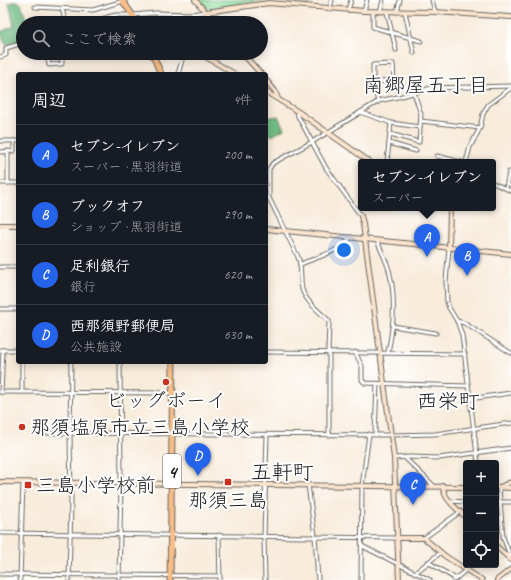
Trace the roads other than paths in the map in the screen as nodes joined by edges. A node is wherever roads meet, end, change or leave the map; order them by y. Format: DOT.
graph roads {
  1 [pos="122,0"];
  2 [pos="195,0"];
  3 [pos="313,0"];
  4 [pos="332,0"];
  5 [pos="351,0"];
  6 [pos="367,0"];
  7 [pos="383,0"];
  8 [pos="400,0"];
  9 [pos="432,0"];
  10 [pos="312,6"];
  11 [pos="35,7"];
  12 [pos="330,8"];
  13 [pos="62,9"];
  14 [pos="348,10"];
  15 [pos="364,11"];
  16 [pos="206,12"];
  17 [pos="373,12"];
  18 [pos="380,12"];
  19 [pos="388,12"];
  20 [pos="396,12"];
  21 [pos="405,12"];
  22 [pos="435,12"];
  23 [pos="190,14"];
  24 [pos="133,15"];
  25 [pos="64,16"];
  26 [pos="112,16"];
  27 [pos="210,16"];
  28 [pos="511,17"];
  29 [pos="392,33"];
  30 [pos="411,38"];
  31 [pos="420,41"];
  32 [pos="16,45"];
  33 [pos="396,50"];
  34 [pos="414,53"];
  35 [pos="0,57"];
  36 [pos="48,60"];
  37 [pos="62,60"];
  38 [pos="155,60"];
  39 [pos="182,60"];
  40 [pos="210,60"];
  41 [pos="248,60"];
  42 [pos="160,72"];
  43 [pos="179,72"];
  44 [pos="231,72"];
  45 [pos="259,72"];
  46 [pos="373,82"];
  47 [pos="268,84"];
  48 [pos="511,87"];
  49 [pos="268,93"];
  50 [pos="414,93"];
  51 [pos="278,99"];
  52 [pos="378,102"];
  53 [pos="297,111"];
  54 [pos="360,112"];
  55 [pos="421,121"];
  56 [pos="391,123"];
  57 [pos="420,127"];
  58 [pos="480,128"];
  59 [pos="327,133"];
  60 [pos="390,134"];
  61 [pos="0,141"];
  62 [pos="16,141"];
  63 [pos="312,142"];
  64 [pos="389,143"];
  65 [pos="8,151"];
  66 [pos="416,151"];
  67 [pos="0,152"];
  68 [pos="438,156"];
  69 [pos="366,159"];
  70 [pos="387,159"];
  71 [pos="450,159"];
  72 [pos="467,159"];
  73 [pos="511,172"];
  74 [pos="268,175"];
  75 [pos="0,183"];
  76 [pos="8,183"];
  77 [pos="16,183"];
  78 [pos="496,184"];
  79 [pos="506,188"];
  80 [pos="511,191"];
  81 [pos="268,199"];
  82 [pos="450,211"];
  83 [pos="360,216"];
  84 [pos="0,225"];
  85 [pos="16,225"];
  86 [pos="268,229"];
  87 [pos="284,230"];
  88 [pos="350,237"];
  89 [pos="364,239"];
  90 [pos="377,241"];
  91 [pos="449,248"];
  92 [pos="511,254"];
  93 [pos="301,264"];
  94 [pos="0,267"];
  95 [pos="16,267"];
  96 [pos="0,309"];
  97 [pos="16,309"];
  98 [pos="457,321"];
  99 [pos="393,326"];
  100 [pos="436,333"];
  101 [pos="1,350"];
  102 [pos="16,350"];
  103 [pos="268,352"];
  104 [pos="328,352"];
  105 [pos="355,352"];
  106 [pos="380,352"];
  107 [pos="388,352"];
  108 [pos="511,352"];
  109 [pos="464,354"];
  110 [pos="22,364"];
  111 [pos="71,364"];
  112 [pos="120,364"];
  113 [pos="173,364"];
  114 [pos="376,384"];
  115 [pos="384,384"];
  116 [pos="468,386"];
  117 [pos="1,392"];
  118 [pos="22,392"];
  119 [pos="70,392"];
  120 [pos="120,393"];
  121 [pos="173,393"];
  122 [pos="511,393"];
  123 [pos="469,399"];
  124 [pos="511,423"];
  125 [pos="473,428"];
  126 [pos="47,433"];
  127 [pos="70,433"];
  128 [pos="120,434"];
  129 [pos="173,434"];
  130 [pos="369,434"];
  131 [pos="375,434"];
  132 [pos="267,435"];
  133 [pos="329,435"];
  134 [pos="390,435"];
  135 [pos="511,448"];
  136 [pos="477,452"];
  137 [pos="404,457"];
  138 [pos="394,458"];
  139 [pos="478,460"];
  140 [pos="0,482"];
  141 [pos="23,482"];
  142 [pos="511,482"];
  143 [pos="71,483"];
  144 [pos="121,484"];
  145 [pos="172,484"];
  146 [pos="265,485"];
  147 [pos="308,485"];
  148 [pos="362,486"];
  149 [pos="443,486"];
  150 [pos="396,487"];
  151 [pos="434,487"];
  152 [pos="463,487"];
  153 [pos="499,488"];
  154 [pos="499,488"];
  155 [pos="511,488"];
  156 [pos="499,493"];
  157 [pos="449,501"];
  158 [pos="463,502"];
  159 [pos="501,502"];
  160 [pos="511,502"];
  161 [pos="460,512"];
  162 [pos="463,514"];
  163 [pos="0,533"];
  164 [pos="20,533"];
  165 [pos="70,534"];
  166 [pos="120,534"];
  167 [pos="171,534"];
  168 [pos="219,535"];
  169 [pos="264,536"];
  170 [pos="315,536"];
  171 [pos="361,537"];
  172 [pos="396,538"];
  173 [pos="424,538"];
  174 [pos="362,546"];
  175 [pos="499,549"];
  176 [pos="440,553"];
  177 [pos="511,559"];
  178 [pos="428,562"];
  179 [pos="398,564"];
  180 [pos="511,569"];
  181 [pos="466,570"];
  182 [pos="415,573"];
  183 [pos="0,574"];
  184 [pos="20,575"];
  185 [pos="69,575"];
  186 [pos="119,575"];
  187 [pos="170,578"];
  188 [pos="220,578"];
  189 [pos="455,579"];
  190 [pos="20,580"];
  191 [pos="69,580"];
  192 [pos="119,580"];
  193 [pos="265,580"];
  194 [pos="318,580"];
  195 [pos="361,580"];
  196 [pos="398,580"];
  197 [pos="430,580"];
  198 [pos="482,580"];
  199 [pos="497,580"];
  1 -- 13 [label="street"];
  1 -- 24 [label="highway"];
  2 -- 16 [label="street"];
  3 -- 10 [label="street"];
  4 -- 12 [label="street"];
  5 -- 14 [label="street"];
  6 -- 15 [label="street"];
  7 -- 18 [label="street"];
  8 -- 20 [label="street"];
  9 -- 22 [label="street"];
  10 -- 12 [label="street"];
  10 -- 16 [label="street"];
  11 -- 13 [label="street"];
  12 -- 14 [label="street"];
  13 -- 25 [label="street"];
  14 -- 15 [label="street"];
  15 -- 17 [label="street"];
  16 -- 23 [label="street"];
  16 -- 27 [label="street"];
  17 -- 18 [label="street"];
  17 -- 29 [label="street"];
  18 -- 19 [label="street"];
  19 -- 20 [label="street"];
  19 -- 29 [label="street"];
  20 -- 21 [label="street"];
  21 -- 22 [label="street"];
  21 -- 30 [label="street"];
  22 -- 28 [label="street"];
  23 -- 24 [label="street"];
  24 -- 26 [label="street"];
  29 -- 30 [label="street"];
  29 -- 33 [label="street"];
  30 -- 31 [label="street"];
  30 -- 34 [label="street"];
  32 -- 35 [label="street"];
  36 -- 37 [label="street"];
  38 -- 42 [label="highway"];
  39 -- 43 [label="street"];
  40 -- 44 [label="street"];
  41 -- 45 [label="street"];
  46 -- 46 [label="street"];
  46 -- 52 [label="street"];
  47 -- 51 [label="street"];
  48 -- 50 [label="street"];
  48 -- 58 [label="street"];
  49 -- 51 [label="street"];
  50 -- 52 [label="street"];
  50 -- 55 [label="street"];
  51 -- 53 [label="street"];
  52 -- 54 [label="street"];
  53 -- 59 [label="street"];
  53 -- 63 [label="street"];
  54 -- 56 [label="street"];
  54 -- 59 [label="street"];
  55 -- 57 [label="street"];
  55 -- 58 [label="street"];
  56 -- 57 [label="street"];
  56 -- 60 [label="street"];
  57 -- 60 [label="street"];
  58 -- 72 [label="street"];
  59 -- 63 [label="street"];
  59 -- 69 [label="street"];
  60 -- 64 [label="street"];
  61 -- 62 [label="street"];
  62 -- 65 [label="street"];
  63 -- 74 [label="street"];
  63 -- 83 [label="street"];
  64 -- 66 [label="street"];
  64 -- 70 [label="street"];
  65 -- 67 [label="street"];
  65 -- 76 [label="street"];
  68 -- 71 [label="street"];
  73 -- 79 [label="street"];
  75 -- 76 [label="street"];
  76 -- 77 [label="street"];
  78 -- 79 [label="street"];
  79 -- 80 [label="street"];
  81 -- 87 [label="street"];
  82 -- 91 [label="street"];
  83 -- 89 [label="street"];
  84 -- 85 [label="street"];
  86 -- 87 [label="street"];
  87 -- 88 [label="street"];
  87 -- 93 [label="street"];
  88 -- 89 [label="street"];
  88 -- 93 [label="street"];
  89 -- 90 [label="street"];
  89 -- 106 [label="street"];
  90 -- 91 [label="street"];
  90 -- 99 [label="street"];
  91 -- 92 [label="street"];
  91 -- 98 [label="street"];
  93 -- 104 [label="street"];
  94 -- 95 [label="street"];
  96 -- 97 [label="street"];
  98 -- 108 [label="street"];
  98 -- 109 [label="street"];
  99 -- 100 [label="street"];
  99 -- 107 [label="street"];
  101 -- 102 [label="street"];
  101 -- 117 [label="street"];
  103 -- 104 [label="street"];
  104 -- 105 [label="street"];
  104 -- 133 [label="street"];
  105 -- 106 [label="street"];
  105 -- 114 [label="street"];
  106 -- 107 [label="street"];
  106 -- 115 [label="street"];
  107 -- 109 [label="street"];
  109 -- 116 [label="street"];
  110 -- 118 [label="street"];
  111 -- 119 [label="street"];
  112 -- 120 [label="street"];
  113 -- 121 [label="highway, 4"];
  114 -- 115 [label="street"];
  114 -- 131 [label="street"];
  115 -- 116 [label="street"];
  115 -- 134 [label="street"];
  116 -- 123 [label="street"];
  117 -- 118 [label="street"];
  118 -- 119 [label="street"];
  119 -- 120 [label="street"];
  119 -- 127 [label="street"];
  120 -- 121 [label="street"];
  120 -- 128 [label="street"];
  121 -- 129 [label="highway, 4"];
  122 -- 123 [label="street"];
  123 -- 125 [label="street"];
  124 -- 125 [label="street"];
  125 -- 134 [label="street"];
  125 -- 136 [label="street"];
  126 -- 127 [label="street"];
  127 -- 128 [label="street"];
  127 -- 143 [label="street"];
  128 -- 129 [label="street"];
  128 -- 144 [label="street"];
  129 -- 132 [label="street"];
  129 -- 145 [label="highway, 4"];
  130 -- 131 [label="street"];
  130 -- 133 [label="street"];
  130 -- 148 [label="street"];
  131 -- 134 [label="street"];
  132 -- 133 [label="street"];
  132 -- 146 [label="street"];
  134 -- 138 [label="street"];
  135 -- 136 [label="street"];
  136 -- 137 [label="street"];
  136 -- 139 [label="street"];
  137 -- 138 [label="street"];
  137 -- 151 [label="street"];
  138 -- 150 [label="street"];
  140 -- 141 [label="street"];
  141 -- 143 [label="street"];
  141 -- 164 [label="street"];
  142 -- 153 [label="street"];
  143 -- 144 [label="street"];
  143 -- 165 [label="street"];
  144 -- 145 [label="street"];
  144 -- 166 [label="street"];
  145 -- 146 [label="street"];
  145 -- 167 [label="highway, 4"];
  146 -- 147 [label="street"];
  146 -- 169 [label="street"];
  147 -- 148 [label="street"];
  147 -- 170 [label="street"];
  148 -- 150 [label="street"];
  148 -- 171 [label="street"];
  149 -- 151 [label="street"];
  149 -- 152 [label="street"];
  149 -- 157 [label="street"];
  150 -- 151 [label="street"];
  150 -- 172 [label="street"];
  154 -- 155 [label="street"];
  156 -- 159 [label="street"];
  157 -- 158 [label="street"];
  157 -- 161 [label="street"];
  159 -- 160 [label="street"];
  159 -- 177 [label="street"];
  161 -- 162 [label="street"];
  161 -- 173 [label="street"];
  163 -- 164 [label="street"];
  164 -- 165 [label="street"];
  164 -- 184 [label="street"];
  165 -- 166 [label="street"];
  165 -- 185 [label="street"];
  166 -- 167 [label="street"];
  166 -- 186 [label="street"];
  167 -- 168 [label="street"];
  167 -- 187 [label="highway, 4"];
  168 -- 169 [label="street"];
  168 -- 188 [label="street"];
  169 -- 170 [label="street"];
  169 -- 193 [label="street"];
  170 -- 171 [label="street"];
  170 -- 194 [label="street"];
  171 -- 172 [label="street"];
  171 -- 174 [label="street"];
  172 -- 173 [label="street"];
  172 -- 179 [label="street"];
  173 -- 176 [label="street"];
  174 -- 179 [label="street"];
  174 -- 195 [label="street"];
  175 -- 177 [label="street"];
  176 -- 178 [label="street"];
  176 -- 181 [label="street"];
  178 -- 182 [label="street"];
  178 -- 189 [label="street"];
  179 -- 182 [label="street"];
  179 -- 196 [label="street"];
  180 -- 199 [label="street"];
  181 -- 189 [label="street"];
  181 -- 198 [label="street"];
  182 -- 197 [label="street"];
  183 -- 184 [label="street"];
  184 -- 185 [label="street"];
  184 -- 190 [label="street"];
  185 -- 186 [label="street"];
  185 -- 191 [label="street"];
  186 -- 187 [label="street"];
  186 -- 192 [label="street"];
  187 -- 188 [label="street"];
}
